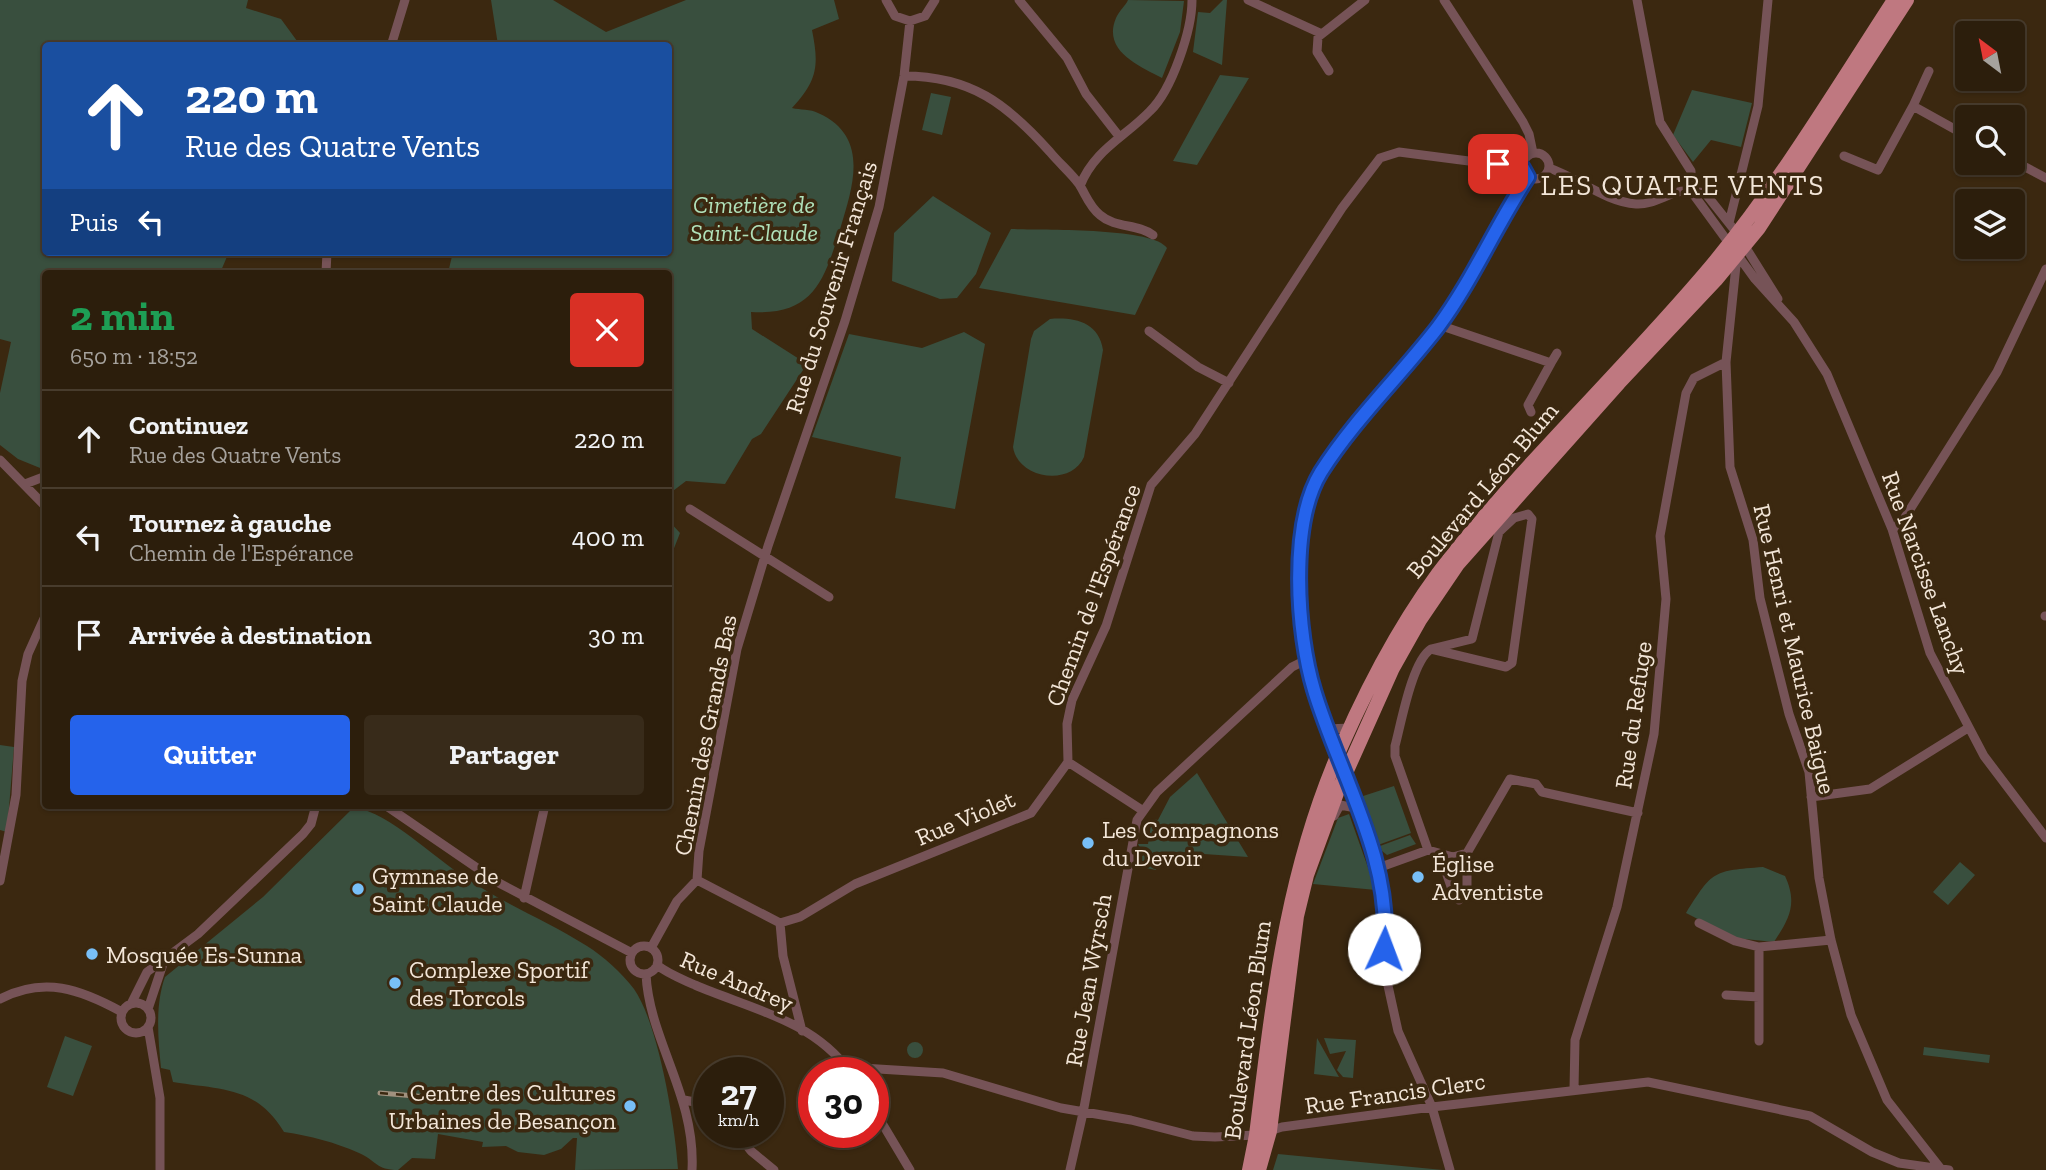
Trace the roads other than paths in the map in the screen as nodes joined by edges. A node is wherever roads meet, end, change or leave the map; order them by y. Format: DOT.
graph roads {
  1 [pos="405,0"];
  2 [pos="886,0"];
  3 [pos="934,0"];
  4 [pos="1019,0"];
  5 [pos="1192,0"];
  6 [pos="1248,0"];
  7 [pos="1366,0"];
  8 [pos="1444,0"];
  9 [pos="1637,0"];
  10 [pos="1768,0"];
  11 [pos="1894,0"];
  12 [pos="1907,0"];
  13 [pos="910,21"];
  14 [pos="1320,33"];
  15 [pos="392,42"];
  16 [pos="1329,71"];
  17 [pos="1929,71"];
  18 [pos="904,76"];
  19 [pos="1913,106"];
  20 [pos="1955,129"];
  21 [pos="1118,135"];
  22 [pos="1533,153"];
  23 [pos="1844,156"];
  24 [pos="2025,167"];
  25 [pos="1549,168"];
  26 [pos="1525,172"];
  27 [pos="2046,178"];
  28 [pos="1080,186"];
  29 [pos="1691,191"];
  30 [pos="1732,232"];
  31 [pos="1153,235"];
  32 [pos="1741,250"];
  33 [pos="2046,269"];
  34 [pos="1439,325"];
  35 [pos="1149,331"];
  36 [pos="1557,353"];
  37 [pos="1726,362"];
  38 [pos="1551,363"];
  39 [pos="1229,383"];
  40 [pos="1531,412"];
  41 [pos="0,460"];
  42 [pos="42,477"];
  43 [pos="25,484"];
  44 [pos="42,503"];
  45 [pos="690,509"];
  46 [pos="1892,529"];
  47 [pos="764,558"];
  48 [pos="829,597"];
  49 [pos="42,623"];
  50 [pos="1431,649"];
  51 [pos="1306,660"];
  52 [pos="1350,728"];
  53 [pos="1968,728"];
  54 [pos="1327,729"];
  55 [pos="1336,758"];
  56 [pos="1068,762"];
  57 [pos="1345,778"];
  58 [pos="1811,797"];
  59 [pos="1356,808"];
  60 [pos="315,809"];
  61 [pos="391,809"];
  62 [pos="544,809"];
  63 [pos="1142,810"];
  64 [pos="1638,813"];
  65 [pos="2046,838"];
  66 [pos="1428,850"];
  67 [pos="1468,853"];
  68 [pos="1440,855"];
  69 [pos="1378,868"];
  70 [pos="1307,874"];
  71 [pos="697,880"];
  72 [pos="0,881"];
  73 [pos="524,898"];
  74 [pos="780,923"];
  75 [pos="1699,923"];
  76 [pos="1831,940"];
  77 [pos="1759,947"];
  78 [pos="651,948"];
  79 [pos="632,953"];
  80 [pos="165,959"];
  81 [pos="657,965"];
  82 [pos="646,974"];
  83 [pos="1726,995"];
  84 [pos="1759,997"];
  85 [pos="0,999"];
  86 [pos="131,1004"];
  87 [pos="148,1009"];
  88 [pos="122,1012"];
  89 [pos="148,1027"];
  90 [pos="802,1031"];
  91 [pos="139,1033"];
  92 [pos="1759,1041"];
  93 [pos="151,1046"];
  94 [pos="838,1057"];
  95 [pos="889,1071"];
  96 [pos="1574,1089"];
  97 [pos="684,1100"];
  98 [pos="693,1102"];
  99 [pos="1432,1107"];
  100 [pos="1083,1113"];
  101 [pos="1263,1133"];
  102 [pos="889,1135"];
  103 [pos="748,1148"];
  104 [pos="1945,1169"];
  105 [pos="160,1170"];
  106 [pos="692,1170"];
  107 [pos="774,1170"];
  108 [pos="910,1170"];
  109 [pos="1070,1170"];
  110 [pos="1248,1170"];
  111 [pos="1259,1170"];
  112 [pos="1450,1170"];
  1 -- 15 [label="street"];
  2 -- 13 [label="street"];
  3 -- 13 [label="street"];
  4 -- 21 [label="street"];
  5 -- 21 [label="street"];
  6 -- 14 [label="street"];
  7 -- 14 [label="street"];
  8 -- 22 [label="street"];
  9 -- 29 [label="street"];
  10 -- 30 [label="street"];
  11 -- 30 [label="main road, Boulevard Léon Blum"];
  12 -- 32 [label="main road, Boulevard Léon Blum"];
  13 -- 18 [label="street, Rue du Souvenir Français"];
  14 -- 16 [label="street"];
  17 -- 19 [label="street"];
  18 -- 28 [label="street"];
  18 -- 47 [label="street, Rue du Souvenir Français"];
  19 -- 20 [label="street"];
  19 -- 23 [label="street"];
  21 -- 28 [label="street"];
  22 -- 25 [label="street"];
  22 -- 26 [label="street"];
  24 -- 27 [label="street"];
  25 -- 26 [label="street"];
  25 -- 29 [label="street"];
  26 -- 34 [label="street"];
  26 -- 39 [label="street, Chemin de l'Espérance"];
  28 -- 31 [label="street"];
  29 -- 30 [label="street"];
  29 -- 30 [label="street"];
  30 -- 32 [label="street, Rue Narcisse Lanchy"];
  30 -- 52 [label="main road, Boulevard Léon Blum"];
  32 -- 37 [label="street, Rue Henri et Maurice Baigue"];
  32 -- 46 [label="street, Rue Narcisse Lanchy"];
  32 -- 57 [label="main road, Boulevard Léon Blum"];
  33 -- 46 [label="street"];
  34 -- 38 [label="street"];
  34 -- 51 [label="street"];
  35 -- 39 [label="street"];
  36 -- 38 [label="street"];
  37 -- 58 [label="street, Rue Henri et Maurice Baigue"];
  37 -- 64 [label="street, Rue du Refuge"];
  38 -- 40 [label="street"];
  39 -- 56 [label="street, Chemin de l'Espérance"];
  41 -- 43 [label="street"];
  42 -- 43 [label="street"];
  43 -- 44 [label="street"];
  45 -- 47 [label="street"];
  46 -- 53 [label="street, Rue Narcisse Lanchy"];
  47 -- 48 [label="street"];
  47 -- 71 [label="street, Chemin des Grands Bas"];
  49 -- 72 [label="street"];
  50 -- 50 [label="street"];
  50 -- 66 [label="street"];
  51 -- 54 [label="street"];
  51 -- 63 [label="street, Rue Jean Wyrsch"];
  52 -- 54 [label="street"];
  52 -- 55 [label="main road, Boulevard Léon Blum"];
  53 -- 58 [label="street"];
  53 -- 65 [label="street, Rue Narcisse Lanchy"];
  54 -- 55 [label="street"];
  55 -- 57 [label="street"];
  55 -- 101 [label="main road, Boulevard Léon Blum"];
  56 -- 63 [label="street"];
  56 -- 74 [label="street, Rue Violet"];
  57 -- 59 [label="street"];
  57 -- 70 [label="main road, Boulevard Léon Blum"];
  58 -- 76 [label="street, Rue Henri et Maurice Baigue"];
  59 -- 69 [label="street"];
  59 -- 70 [label="street, Boulevard Léon Blum"];
  60 -- 80 [label="street"];
  61 -- 73 [label="street"];
  62 -- 73 [label="street"];
  63 -- 100 [label="street, Rue Jean Wyrsch"];
  64 -- 67 [label="street"];
  64 -- 96 [label="street, Rue du Refuge"];
  66 -- 68 [label="street"];
  66 -- 69 [label="street"];
  67 -- 68 [label="street"];
  67 -- 68 [label="street"];
  69 -- 99 [label="street"];
  70 -- 101 [label="main road, Boulevard Léon Blum"];
  71 -- 74 [label="street"];
  71 -- 78 [label="street, Chemin des Grands Bas"];
  73 -- 79 [label="street"];
  74 -- 90 [label="street, Rue Andrey"];
  75 -- 77 [label="street"];
  76 -- 77 [label="street"];
  76 -- 104 [label="street, Rue Henri et Maurice Baigue"];
  77 -- 84 [label="street"];
  78 -- 79 [label="street"];
  78 -- 81 [label="street"];
  79 -- 82 [label="street"];
  80 -- 86 [label="street"];
  80 -- 87 [label="street"];
  81 -- 82 [label="street"];
  81 -- 90 [label="street, Rue Andrey"];
  82 -- 97 [label="street"];
  83 -- 84 [label="street"];
  84 -- 92 [label="street"];
  85 -- 88 [label="street"];
  86 -- 87 [label="street"];
  86 -- 88 [label="street"];
  87 -- 89 [label="street"];
  88 -- 91 [label="street"];
  89 -- 91 [label="street"];
  89 -- 93 [label="street"];
  90 -- 94 [label="street, Rue Andrey"];
  91 -- 93 [label="street"];
  93 -- 105 [label="street"];
  95 -- 100 [label="street, Rue Francis Clerc"];
  96 -- 99 [label="street, Rue Francis Clerc"];
  96 -- 104 [label="street, Rue Francis Clerc"];
  97 -- 98 [label="street"];
  97 -- 106 [label="street"];
  99 -- 101 [label="street, Rue Francis Clerc"];
  99 -- 112 [label="street"];
  100 -- 101 [label="street, Rue Francis Clerc"];
  100 -- 109 [label="street, Rue Jean Wyrsch"];
  101 -- 110 [label="main road, Boulevard Léon Blum"];
  101 -- 111 [label="main road, Boulevard Léon Blum"];
  102 -- 108 [label="street"];
  103 -- 107 [label="street"];
}
